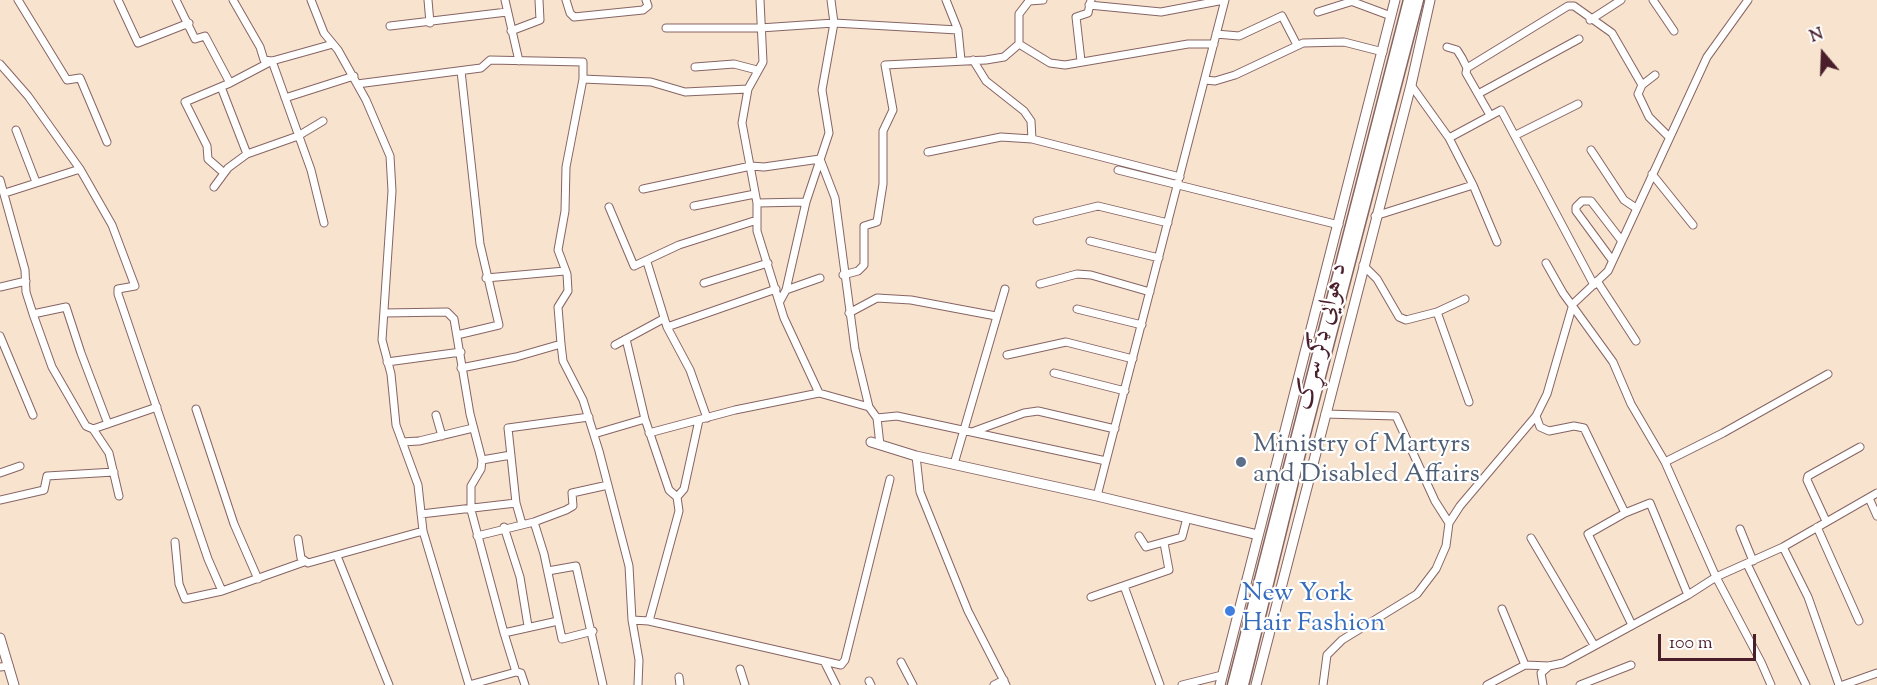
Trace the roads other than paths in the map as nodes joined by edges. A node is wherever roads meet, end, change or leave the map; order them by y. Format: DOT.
graph roads {
  1 [pos="18,0"];
  2 [pos="117,0"];
  3 [pos="176,0"];
  4 [pos="233,0"];
  5 [pos="311,0"];
  6 [pos="428,0"];
  7 [pos="506,0"];
  8 [pos="539,0"];
  9 [pos="566,0"];
  10 [pos="646,0"];
  11 [pos="760,0"];
  12 [pos="831,0"];
  13 [pos="945,0"];
  14 [pos="1043,0"];
  15 [pos="1224,0"];
  16 [pos="1395,0"];
  17 [pos="1409,0"];
  18 [pos="1418,0"];
  19 [pos="1430,0"];
  20 [pos="1621,0"];
  21 [pos="1653,0"];
  22 [pos="1748,0"];
  23 [pos="1349,1"];
  24 [pos="1090,2"];
  25 [pos="507,12"];
  26 [pos="1318,12"];
  27 [pos="1391,16"];
  28 [pos="1590,20"];
  29 [pos="189,23"];
  30 [pos="430,23"];
  31 [pos="834,23"];
  32 [pos="390,26"];
  33 [pos="666,28"];
  34 [pos="760,28"];
  35 [pos="958,30"];
  36 [pos="511,31"];
  37 [pos="1674,31"];
  38 [pos="1216,34"];
  39 [pos="1579,39"];
  40 [pos="333,44"];
  41 [pos="1019,44"];
  42 [pos="1214,44"];
  43 [pos="1297,45"];
  44 [pos="1447,47"];
  45 [pos="1383,52"];
  46 [pos="961,60"];
  47 [pos="973,60"];
  48 [pos="272,61"];
  49 [pos="519,61"];
  50 [pos="1081,61"];
  51 [pos="0,64"];
  52 [pos="695,67"];
  53 [pos="1467,68"];
  54 [pos="757,70"];
  55 [pos="460,71"];
  56 [pos="1655,75"];
  57 [pos="354,76"];
  58 [pos="584,79"];
  59 [pos="1204,80"];
  60 [pos="230,83"];
  61 [pos="357,84"];
  62 [pos="1411,85"];
  63 [pos="1642,85"];
  64 [pos="221,87"];
  65 [pos="748,89"];
  66 [pos="1478,94"];
  67 [pos="285,98"];
  68 [pos="1578,104"];
  69 [pos="1490,115"];
  70 [pos="323,121"];
  71 [pos="16,130"];
  72 [pos="1516,135"];
  73 [pos="298,136"];
  74 [pos="1669,137"];
  75 [pos="1449,138"];
  76 [pos="1032,139"];
  77 [pos="107,142"];
  78 [pos="1591,150"];
  79 [pos="928,152"];
  80 [pos="248,154"];
  81 [pos="820,159"];
  82 [pos="751,166"];
  83 [pos="80,169"];
  84 [pos="1118,170"];
  85 [pos="224,173"];
  86 [pos="1652,174"];
  87 [pos="0,180"];
  88 [pos="1179,181"];
  89 [pos="36,182"];
  90 [pos="1473,185"];
  91 [pos="214,187"];
  92 [pos="643,189"];
  93 [pos="5,193"];
  94 [pos="755,194"];
  95 [pos="806,202"];
  96 [pos="757,203"];
  97 [pos="694,206"];
  98 [pos="609,207"];
  99 [pos="1636,208"];
  100 [pos="1375,216"];
  101 [pos="757,220"];
  102 [pos="1037,221"];
  103 [pos="324,223"];
  104 [pos="1168,223"];
  105 [pos="1339,225"];
  106 [pos="1693,225"];
  107 [pos="1090,240"];
  108 [pos="1621,240"];
  109 [pos="1497,242"];
  110 [pos="1159,258"];
  111 [pos="1612,260"];
  112 [pos="647,262"];
  113 [pos="768,263"];
  114 [pos="1546,263"];
  115 [pos="1363,265"];
  116 [pos="565,271"];
  117 [pos="843,275"];
  118 [pos="486,278"];
  119 [pos="820,278"];
  120 [pos="26,281"];
  121 [pos="704,283"];
  122 [pos="1595,283"];
  123 [pos="1040,284"];
  124 [pos="0,287"];
  125 [pos="776,289"];
  126 [pos="1005,289"];
  127 [pos="786,290"];
  128 [pos="1150,292"];
  129 [pos="1465,299"];
  130 [pos="780,302"];
  131 [pos="1573,304"];
  132 [pos="1077,309"];
  133 [pos="1437,312"];
  134 [pos="384,313"];
  135 [pos="849,313"];
  136 [pos="33,314"];
  137 [pos="996,316"];
  138 [pos="663,319"];
  139 [pos="1142,325"];
  140 [pos="667,327"];
  141 [pos="457,335"];
  142 [pos="0,336"];
  143 [pos="626,339"];
  144 [pos="1636,341"];
  145 [pos="561,344"];
  146 [pos="615,345"];
  147 [pos="461,352"];
  148 [pos="1007,355"];
  149 [pos="1133,359"];
  150 [pos="387,362"];
  151 [pos="461,368"];
  152 [pos="1054,373"];
  153 [pos="1828,374"];
  154 [pos="1125,391"];
  155 [pos="819,393"];
  156 [pos="1469,402"];
  157 [pos="157,407"];
  158 [pos="869,407"];
  159 [pos="196,409"];
  160 [pos="1325,414"];
  161 [pos="33,415"];
  162 [pos="436,415"];
  163 [pos="1536,416"];
  164 [pos="589,417"];
  165 [pos="878,418"];
  166 [pos="645,419"];
  167 [pos="703,419"];
  168 [pos="108,424"];
  169 [pos="473,428"];
  170 [pos="93,429"];
  171 [pos="1115,429"];
  172 [pos="649,433"];
  173 [pos="967,433"];
  174 [pos="594,434"];
  175 [pos="442,436"];
  176 [pos="402,442"];
  177 [pos="875,443"];
  178 [pos="1860,447"];
  179 [pos="511,455"];
  180 [pos="916,456"];
  181 [pos="482,460"];
  182 [pos="1106,462"];
  183 [pos="1665,462"];
  184 [pos="954,464"];
  185 [pos="20,466"];
  186 [pos="114,472"];
  187 [pos="0,473"];
  188 [pos="890,479"];
  189 [pos="608,485"];
  190 [pos="1877,493"];
  191 [pos="1097,495"];
  192 [pos="119,496"];
  193 [pos="677,497"];
  194 [pos="1869,498"];
  195 [pos="0,501"];
  196 [pos="516,503"];
  197 [pos="471,510"];
  198 [pos="1625,513"];
  199 [pos="421,514"];
  200 [pos="1877,516"];
  201 [pos="1187,518"];
  202 [pos="1826,521"];
  203 [pos="534,522"];
  204 [pos="1449,523"];
  205 [pos="522,524"];
  206 [pos="504,527"];
  207 [pos="1817,527"];
  208 [pos="1740,529"];
  209 [pos="423,531"];
  210 [pos="477,536"];
  211 [pos="1139,536"];
  212 [pos="1258,536"];
  213 [pos="1532,538"];
  214 [pos="298,539"];
  215 [pos="176,542"];
  216 [pos="1164,543"];
  217 [pos="1783,547"];
  218 [pos="337,556"];
  219 [pos="304,562"];
  220 [pos="1750,562"];
  221 [pos="548,571"];
  222 [pos="1716,577"];
  223 [pos="258,579"];
  224 [pos="1124,586"];
  225 [pos="222,591"];
  226 [pos="1688,596"];
  227 [pos="1091,597"];
  228 [pos="1502,609"];
  229 [pos="632,620"];
  230 [pos="558,621"];
  231 [pos="649,621"];
  232 [pos="1859,621"];
  233 [pos="1632,625"];
  234 [pos="528,626"];
  235 [pos="593,631"];
  236 [pos="504,633"];
  237 [pos="0,638"];
  238 [pos="1594,645"];
  239 [pos="824,662"];
  240 [pos="901,662"];
  241 [pos="1525,665"];
  242 [pos="1631,665"];
  243 [pos="5,666"];
  244 [pos="1550,666"];
  245 [pos="740,669"];
  246 [pos="516,672"];
  247 [pos="1877,673"];
  248 [pos="1222,675"];
  249 [pos="1005,683"];
  250 [pos="600,684"];
  251 [pos="14,685"];
  252 [pos="389,685"];
  253 [pos="469,685"];
  254 [pos="525,685"];
  255 [pos="638,685"];
  256 [pos="745,685"];
  257 [pos="836,685"];
  258 [pos="913,685"];
  259 [pos="994,685"];
  260 [pos="1160,685"];
  261 [pos="1182,685"];
  262 [pos="1220,685"];
  263 [pos="1233,685"];
  264 [pos="1243,685"];
  265 [pos="1256,685"];
  266 [pos="1323,685"];
  267 [pos="1487,685"];
  268 [pos="1543,685"];
  269 [pos="1580,685"];
  270 [pos="1771,685"];
  271 [pos="1806,685"];
  272 [pos="1841,685"];
  1 -- 77 [label="street"];
  2 -- 29 [label="street"];
  3 -- 29 [label="street"];
  4 -- 48 [label="street"];
  5 -- 40 [label="street"];
  6 -- 30 [label="street"];
  7 -- 25 [label="street"];
  8 -- 36 [label="street"];
  9 -- 10 [label="street"];
  11 -- 34 [label="street"];
  12 -- 31 [label="street"];
  13 -- 35 [label="street"];
  14 -- 41 [label="street"];
  15 -- 24 [label="street"];
  15 -- 38 [label="street"];
  16 -- 27 [label="main road, د هوایی ډګر سړک"];
  17 -- 263 [label="main road"];
  18 -- 264 [label="main road"];
  19 -- 62 [label="main road, د هوایی ډګر سړک"];
  20 -- 28 [label="street"];
  21 -- 37 [label="street"];
  22 -- 74 [label="street"];
  23 -- 26 [label="street"];
  23 -- 27 [label="street"];
  24 -- 50 [label="street"];
  25 -- 30 [label="street"];
  25 -- 36 [label="street"];
  27 -- 45 [label="main road, د هوایی ډګر سړک"];
  28 -- 53 [label="street"];
  28 -- 63 [label="street"];
  29 -- 60 [label="street"];
  30 -- 32 [label="street"];
  31 -- 34 [label="street"];
  31 -- 35 [label="street"];
  31 -- 81 [label="street"];
  33 -- 34 [label="street"];
  34 -- 54 [label="street"];
  35 -- 46 [label="street"];
  36 -- 49 [label="street"];
  38 -- 42 [label="street"];
  38 -- 43 [label="street"];
  39 -- 66 [label="street"];
  40 -- 48 [label="street"];
  40 -- 57 [label="street"];
  41 -- 47 [label="street"];
  41 -- 50 [label="street"];
  42 -- 50 [label="street"];
  42 -- 59 [label="street"];
  43 -- 45 [label="street"];
  43 -- 59 [label="street"];
  44 -- 53 [label="street"];
  45 -- 105 [label="main road, د هوایی ډګر سړک"];
  46 -- 47 [label="street"];
  46 -- 117 [label="street"];
  47 -- 76 [label="street"];
  48 -- 60 [label="street"];
  48 -- 67 [label="street"];
  49 -- 55 [label="street"];
  49 -- 58 [label="street"];
  51 -- 83 [label="street"];
  52 -- 54 [label="street"];
  53 -- 66 [label="street"];
  54 -- 65 [label="street"];
  55 -- 61 [label="street"];
  55 -- 118 [label="street"];
  56 -- 63 [label="street"];
  57 -- 61 [label="street"];
  57 -- 67 [label="street"];
  58 -- 65 [label="street"];
  58 -- 116 [label="street"];
  59 -- 88 [label="street"];
  60 -- 64 [label="street"];
  61 -- 134 [label="street"];
  62 -- 75 [label="street"];
  62 -- 100 [label="main road, د هوایی ډګر سړک"];
  63 -- 74 [label="street"];
  64 -- 80 [label="street"];
  64 -- 85 [label="street"];
  65 -- 82 [label="street"];
  66 -- 69 [label="street"];
  67 -- 73 [label="street"];
  68 -- 72 [label="street"];
  69 -- 72 [label="street"];
  69 -- 75 [label="street"];
  70 -- 73 [label="street"];
  71 -- 89 [label="street"];
  72 -- 122 [label="street"];
  73 -- 80 [label="street"];
  73 -- 103 [label="street"];
  74 -- 86 [label="street"];
  75 -- 90 [label="street"];
  76 -- 79 [label="street"];
  76 -- 88 [label="street"];
  78 -- 99 [label="street"];
  80 -- 85 [label="street"];
  81 -- 82 [label="street"];
  81 -- 95 [label="street"];
  81 -- 117 [label="street"];
  82 -- 92 [label="street"];
  82 -- 94 [label="street"];
  83 -- 89 [label="street"];
  83 -- 157 [label="street"];
  84 -- 88 [label="street"];
  85 -- 91 [label="street"];
  86 -- 99 [label="street"];
  86 -- 106 [label="street"];
  87 -- 93 [label="street"];
  88 -- 104 [label="street"];
  88 -- 105 [label="street"];
  89 -- 93 [label="street"];
  90 -- 100 [label="street"];
  90 -- 109 [label="street"];
  93 -- 120 [label="street"];
  94 -- 96 [label="street"];
  94 -- 97 [label="street"];
  95 -- 96 [label="street"];
  95 -- 127 [label="street"];
  96 -- 101 [label="street"];
  98 -- 112 [label="street"];
  99 -- 108 [label="street"];
  100 -- 115 [label="main road, د هوایی ډګر سړک"];
  101 -- 112 [label="street"];
  101 -- 113 [label="street"];
  102 -- 104 [label="street"];
  104 -- 110 [label="street"];
  105 -- 212 [label="main road, د هوایی ډګر سړک"];
  107 -- 110 [label="street"];
  108 -- 111 [label="street"];
  108 -- 111 [label="street"];
  110 -- 128 [label="street"];
  111 -- 122 [label="street"];
  112 -- 138 [label="street"];
  113 -- 121 [label="street"];
  113 -- 125 [label="street"];
  114 -- 131 [label="street"];
  115 -- 133 [label="street"];
  115 -- 160 [label="main road, د هوایی ډګر سړک"];
  116 -- 118 [label="street"];
  116 -- 145 [label="street"];
  117 -- 135 [label="street"];
  118 -- 141 [label="street"];
  119 -- 127 [label="street"];
  120 -- 124 [label="street"];
  120 -- 136 [label="street"];
  122 -- 131 [label="street"];
  122 -- 144 [label="street"];
  123 -- 128 [label="street"];
  125 -- 130 [label="street"];
  125 -- 140 [label="street"];
  126 -- 137 [label="street"];
  127 -- 130 [label="street"];
  128 -- 139 [label="street"];
  129 -- 133 [label="street"];
  130 -- 155 [label="street"];
  131 -- 163 [label="street"];
  131 -- 183 [label="street"];
  132 -- 139 [label="street"];
  133 -- 156 [label="street"];
  134 -- 141 [label="street"];
  134 -- 150 [label="street"];
  135 -- 137 [label="street"];
  135 -- 158 [label="street"];
  136 -- 168 [label="street"];
  136 -- 170 [label="street"];
  137 -- 173 [label="street"];
  138 -- 140 [label="street"];
  138 -- 143 [label="street"];
  139 -- 149 [label="street"];
  140 -- 167 [label="street"];
  141 -- 147 [label="street"];
  142 -- 161 [label="street"];
  143 -- 146 [label="street"];
  143 -- 166 [label="street"];
  145 -- 151 [label="street"];
  145 -- 164 [label="street"];
  147 -- 150 [label="street"];
  147 -- 151 [label="street"];
  148 -- 149 [label="street"];
  149 -- 154 [label="street"];
  150 -- 176 [label="street"];
  151 -- 169 [label="street"];
  152 -- 154 [label="street"];
  153 -- 183 [label="street"];
  154 -- 171 [label="street"];
  155 -- 158 [label="street"];
  155 -- 167 [label="street"];
  157 -- 168 [label="street"];
  157 -- 225 [label="street"];
  158 -- 165 [label="street"];
  159 -- 223 [label="street"];
  160 -- 204 [label="street"];
  160 -- 265 [label="main road, د هوایی ډګر سړک"];
  162 -- 175 [label="street"];
  163 -- 198 [label="street"];
  163 -- 204 [label="street"];
  164 -- 174 [label="street"];
  164 -- 179 [label="street"];
  165 -- 173 [label="street"];
  165 -- 177 [label="street"];
  166 -- 172 [label="street"];
  166 -- 174 [label="street"];
  167 -- 172 [label="street"];
  167 -- 193 [label="street"];
  168 -- 170 [label="street"];
  169 -- 175 [label="street"];
  169 -- 181 [label="street"];
  170 -- 186 [label="street"];
  171 -- 173 [label="street"];
  171 -- 182 [label="street"];
  172 -- 193 [label="street"];
  173 -- 182 [label="street"];
  173 -- 184 [label="street"];
  174 -- 189 [label="street"];
  175 -- 176 [label="street"];
  176 -- 199 [label="street"];
  177 -- 180 [label="main road"];
  178 -- 202 [label="street"];
  179 -- 181 [label="street"];
  179 -- 196 [label="street"];
  180 -- 184 [label="main road"];
  180 -- 249 [label="street"];
  181 -- 197 [label="street"];
  182 -- 191 [label="street"];
  183 -- 222 [label="street"];
  184 -- 191 [label="main road"];
  185 -- 187 [label="street"];
  186 -- 192 [label="street"];
  186 -- 195 [label="street"];
  188 -- 239 [label="street"];
  189 -- 203 [label="street"];
  189 -- 229 [label="street"];
  190 -- 194 [label="street"];
  191 -- 201 [label="main road"];
  193 -- 231 [label="street"];
  194 -- 200 [label="street"];
  194 -- 202 [label="street"];
  196 -- 197 [label="street"];
  196 -- 205 [label="street"];
  197 -- 199 [label="street"];
  197 -- 210 [label="street"];
  198 -- 226 [label="street"];
  198 -- 233 [label="street"];
  199 -- 209 [label="street"];
  201 -- 212 [label="main road"];
  201 -- 216 [label="street"];
  202 -- 207 [label="street"];
  203 -- 205 [label="street"];
  203 -- 221 [label="street"];
  204 -- 266 [label="street"];
  205 -- 206 [label="street"];
  206 -- 210 [label="street"];
  206 -- 234 [label="street"];
  207 -- 217 [label="street"];
  207 -- 232 [label="street"];
  208 -- 220 [label="street"];
  209 -- 218 [label="street"];
  209 -- 253 [label="street"];
  210 -- 236 [label="street"];
  211 -- 216 [label="street"];
  212 -- 248 [label="main road, د هوایی ډګر سړک"];
  213 -- 238 [label="street"];
  214 -- 219 [label="street"];
  215 -- 225 [label="street"];
  216 -- 224 [label="street"];
  217 -- 220 [label="street"];
  217 -- 272 [label="street"];
  218 -- 219 [label="street"];
  218 -- 252 [label="street"];
  219 -- 223 [label="street"];
  220 -- 222 [label="street"];
  220 -- 271 [label="street"];
  221 -- 230 [label="street"];
  221 -- 235 [label="street"];
  222 -- 226 [label="street"];
  222 -- 270 [label="street"];
  223 -- 225 [label="street"];
  224 -- 227 [label="street"];
  224 -- 260 [label="street"];
  226 -- 233 [label="street"];
  228 -- 241 [label="street"];
  229 -- 231 [label="street"];
  229 -- 255 [label="street"];
  230 -- 234 [label="street"];
  230 -- 235 [label="street"];
  231 -- 239 [label="street"];
  233 -- 238 [label="street"];
  234 -- 236 [label="street"];
  235 -- 250 [label="street"];
  236 -- 246 [label="street"];
  237 -- 243 [label="main road"];
  238 -- 244 [label="street"];
  239 -- 257 [label="street"];
  240 -- 258 [label="street"];
  241 -- 244 [label="street"];
  241 -- 267 [label="street"];
  242 -- 269 [label="street"];
  243 -- 251 [label="main road"];
  244 -- 268 [label="street"];
  245 -- 256 [label="street"];
  246 -- 253 [label="street"];
  246 -- 254 [label="street"];
  247 -- 272 [label="street"];
  248 -- 261 [label="street"];
  248 -- 262 [label="main road, د هوایی ډګر سړک"];
  249 -- 259 [label="street"];
}
